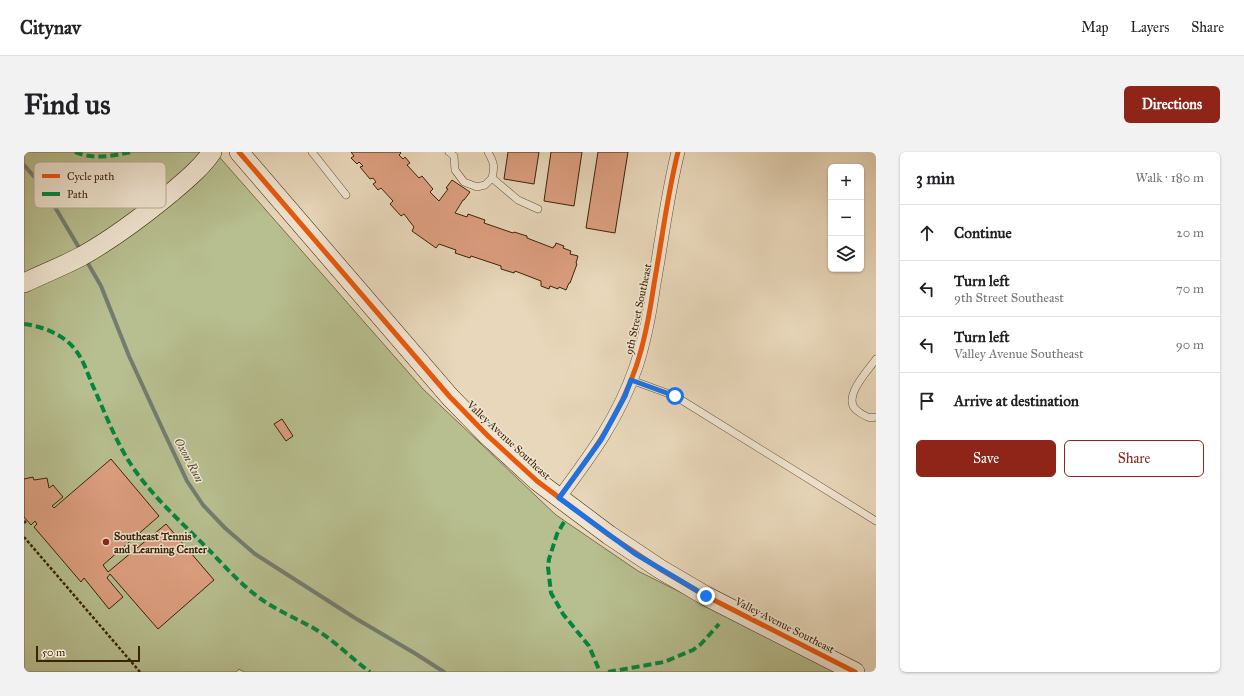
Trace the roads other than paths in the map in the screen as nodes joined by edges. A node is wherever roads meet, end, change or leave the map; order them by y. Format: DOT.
graph roads {
  1 [pos="212,152"];
  2 [pos="240,152"];
  3 [pos="312,152"];
  4 [pos="488,152"];
  5 [pos="678,152"];
  6 [pos="454,153"];
  7 [pos="492,178"];
  8 [pos="346,195"];
  9 [pos="166,197"];
  10 [pos="152,208"];
  11 [pos="538,209"];
  12 [pos="24,283"];
  13 [pos="876,359"];
  14 [pos="631,380"];
  15 [pos="876,417"];
  16 [pos="559,498"];
  17 [pos="876,521"];
  18 [pos="855,672"];
  1 -- 9 [label="street"];
  2 -- 16 [label="street, Valley Avenue Southeast"];
  3 -- 8 [label="lane"];
  4 -- 7 [label="lane"];
  5 -- 14 [label="street, 9th Street Southeast"];
  6 -- 7 [label="lane"];
  7 -- 11 [label="lane"];
  10 -- 12 [label="street"];
  13 -- 15 [label="lane"];
  14 -- 16 [label="street, 9th Street Southeast"];
  14 -- 17 [label="lane"];
  16 -- 18 [label="street, Valley Avenue Southeast"];
}
